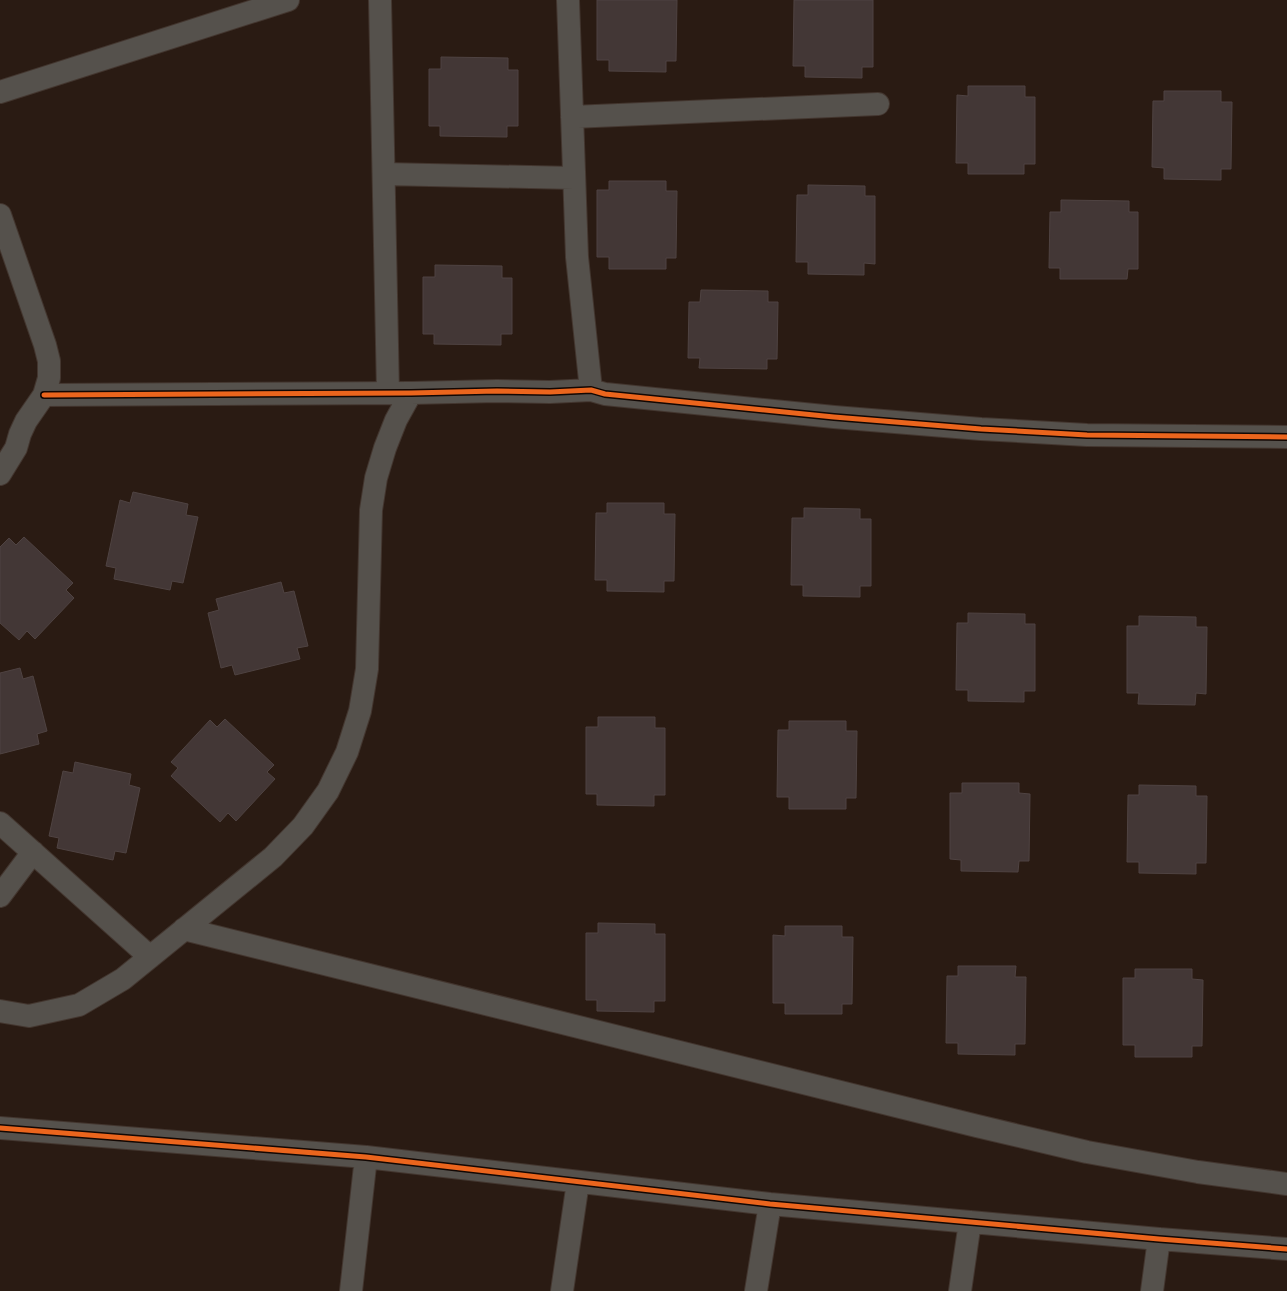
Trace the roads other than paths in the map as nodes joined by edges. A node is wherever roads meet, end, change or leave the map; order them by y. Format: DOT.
graph roads {
  1 [pos="288,0"];
  2 [pos="380,0"];
  3 [pos="568,0"];
  4 [pos="0,92"];
  5 [pos="878,104"];
  6 [pos="572,117"];
  7 [pos="384,174"];
  8 [pos="574,178"];
  9 [pos="0,215"];
  10 [pos="591,390"];
  11 [pos="388,393"];
  12 [pos="411,393"];
  13 [pos="44,395"];
  14 [pos="1287,438"];
  15 [pos="0,474"];
  16 [pos="0,823"];
  17 [pos="33,852"];
  18 [pos="0,896"];
  19 [pos="184,929"];
  20 [pos="150,957"];
  21 [pos="0,1011"];
  22 [pos="0,1128"];
  23 [pos="366,1157"];
  24 [pos="578,1182"];
  25 [pos="1287,1184"];
  26 [pos="770,1204"];
  27 [pos="970,1222"];
  28 [pos="1159,1239"];
  29 [pos="1287,1249"];
  30 [pos="351,1291"];
  31 [pos="562,1291"];
  32 [pos="756,1291"];
  33 [pos="960,1291"];
  34 [pos="1152,1291"];
  1 -- 4 [label="street"];
  2 -- 7 [label="street"];
  3 -- 6 [label="street"];
  5 -- 6 [label="street"];
  6 -- 8 [label="street"];
  7 -- 8 [label="street"];
  7 -- 11 [label="street"];
  8 -- 10 [label="street"];
  9 -- 13 [label="street"];
  10 -- 12 [label="street"];
  10 -- 14 [label="street"];
  11 -- 12 [label="street"];
  11 -- 13 [label="street"];
  12 -- 19 [label="street"];
  13 -- 15 [label="street"];
  16 -- 17 [label="street"];
  17 -- 18 [label="street"];
  17 -- 20 [label="street"];
  19 -- 20 [label="street"];
  19 -- 25 [label="street"];
  20 -- 21 [label="street"];
  22 -- 23 [label="street"];
  23 -- 24 [label="street"];
  23 -- 30 [label="street"];
  24 -- 26 [label="street"];
  24 -- 31 [label="street"];
  26 -- 27 [label="street"];
  26 -- 32 [label="street"];
  27 -- 28 [label="street"];
  27 -- 33 [label="street"];
  28 -- 29 [label="street"];
  28 -- 34 [label="street"];
}
